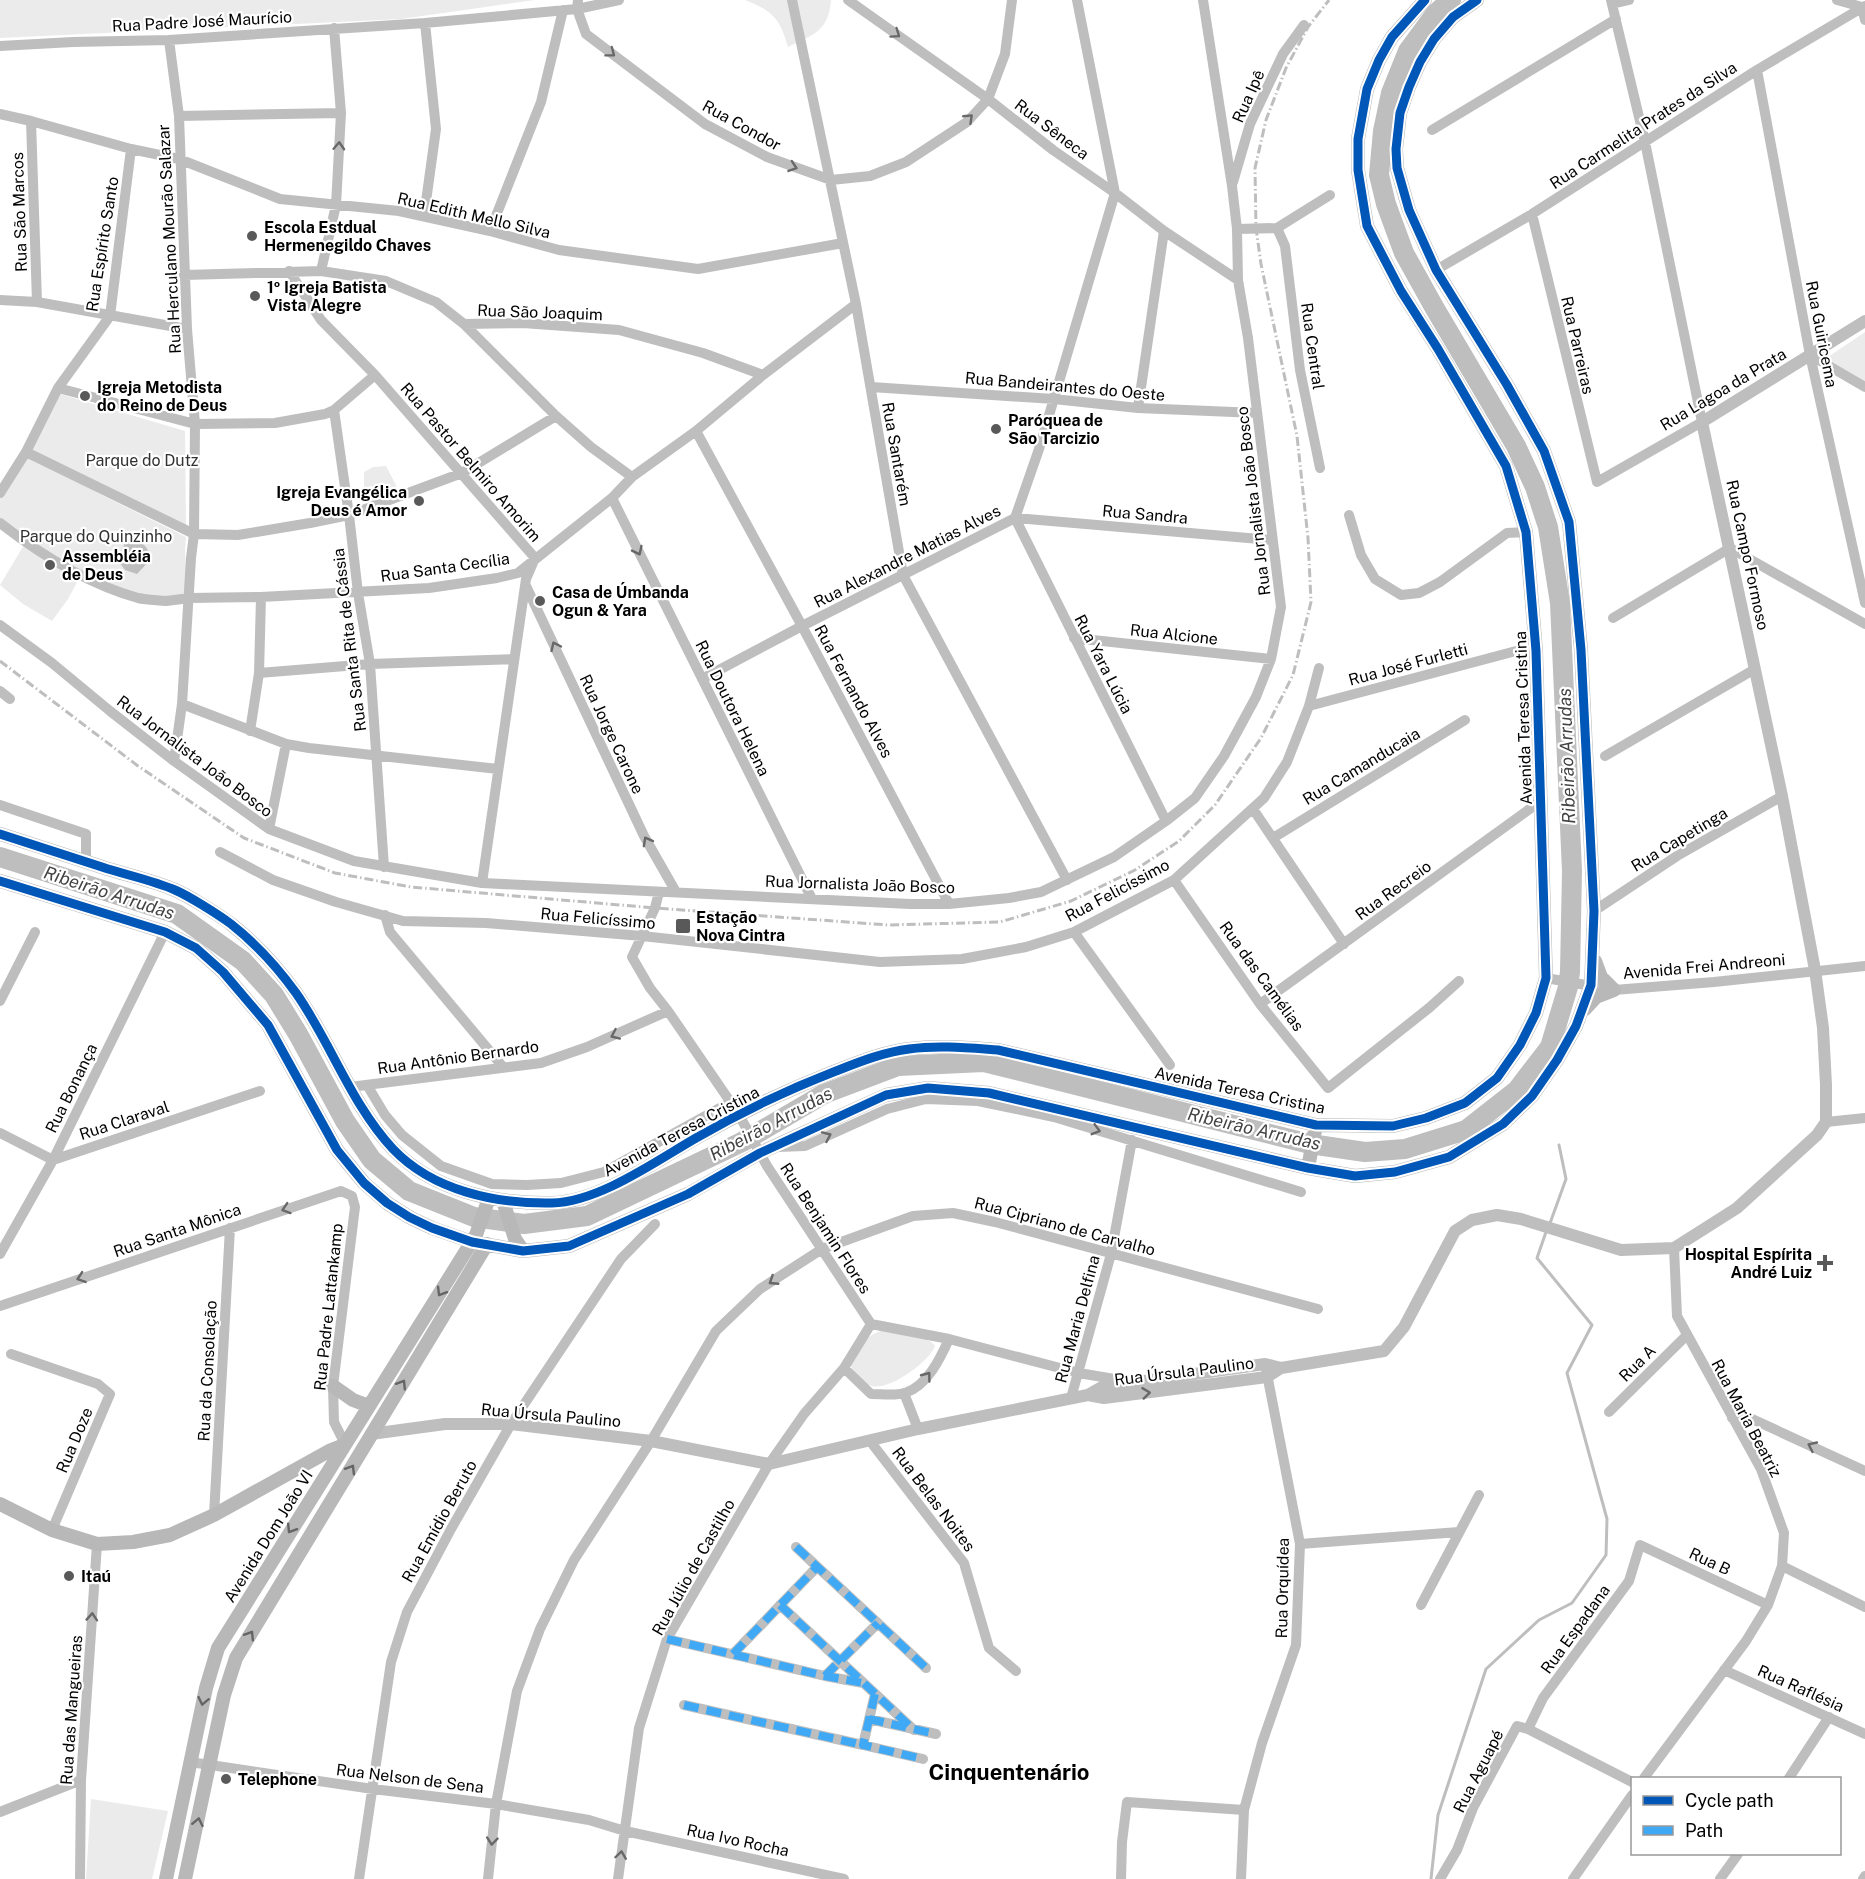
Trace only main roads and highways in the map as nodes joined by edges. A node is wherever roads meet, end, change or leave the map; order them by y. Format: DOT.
graph roads {
  1 [pos="1425,0"];
  2 [pos="1477,0"];
  3 [pos="0,834"];
  4 [pos="0,881"];
  5 [pos="1593,957"];
  6 [pos="1580,1015"];
  7 [pos="1316,1126"];
  8 [pos="1309,1166"];
  9 [pos="488,1201"];
  10 [pos="504,1205"];
  11 [pos="474,1238"];
  12 [pos="487,1245"];
  13 [pos="523,1251"];
  14 [pos="333,1386"];
  15 [pos="369,1407"];
  16 [pos="371,1434"];
  17 [pos="345,1444"];
  18 [pos="0,1504"];
  19 [pos="166,1879"];
  20 [pos="185,1879"];
  1 -- 7 [label="main road, Avenida Teresa Cristina"];
  2 -- 5 [label="main road"];
  3 -- 9 [label="main road, Avenida Teresa Cristina"];
  4 -- 11 [label="main road"];
  5 -- 6 [label="main road"];
  5 -- 6 [label="main road"];
  6 -- 8 [label="main road"];
  7 -- 8 [label="main road"];
  7 -- 10 [label="main road, Avenida Teresa Cristina"];
  8 -- 13 [label="main road"];
  9 -- 10 [label="main road, Avenida Teresa Cristina"];
  9 -- 11 [label="main road, Avenida Dom João VI"];
  10 -- 13 [label="main road"];
  11 -- 12 [label="main road"];
  11 -- 15 [label="main road, Avenida Dom João VI, one-way"];
  12 -- 13 [label="main road"];
  16 -- 12 [label="main road, one-way"];
  14 -- 15 [label="main road"];
  15 -- 17 [label="main road, Avenida Dom João VI"];
  16 -- 17 [label="main road, Rua Úrsula Paulino"];
  20 -- 16 [label="main road, one-way"];
  17 -- 18 [label="main road, Rua Úrsula Paulino"];
  17 -- 19 [label="main road, Avenida Dom João VI, one-way"];
}
